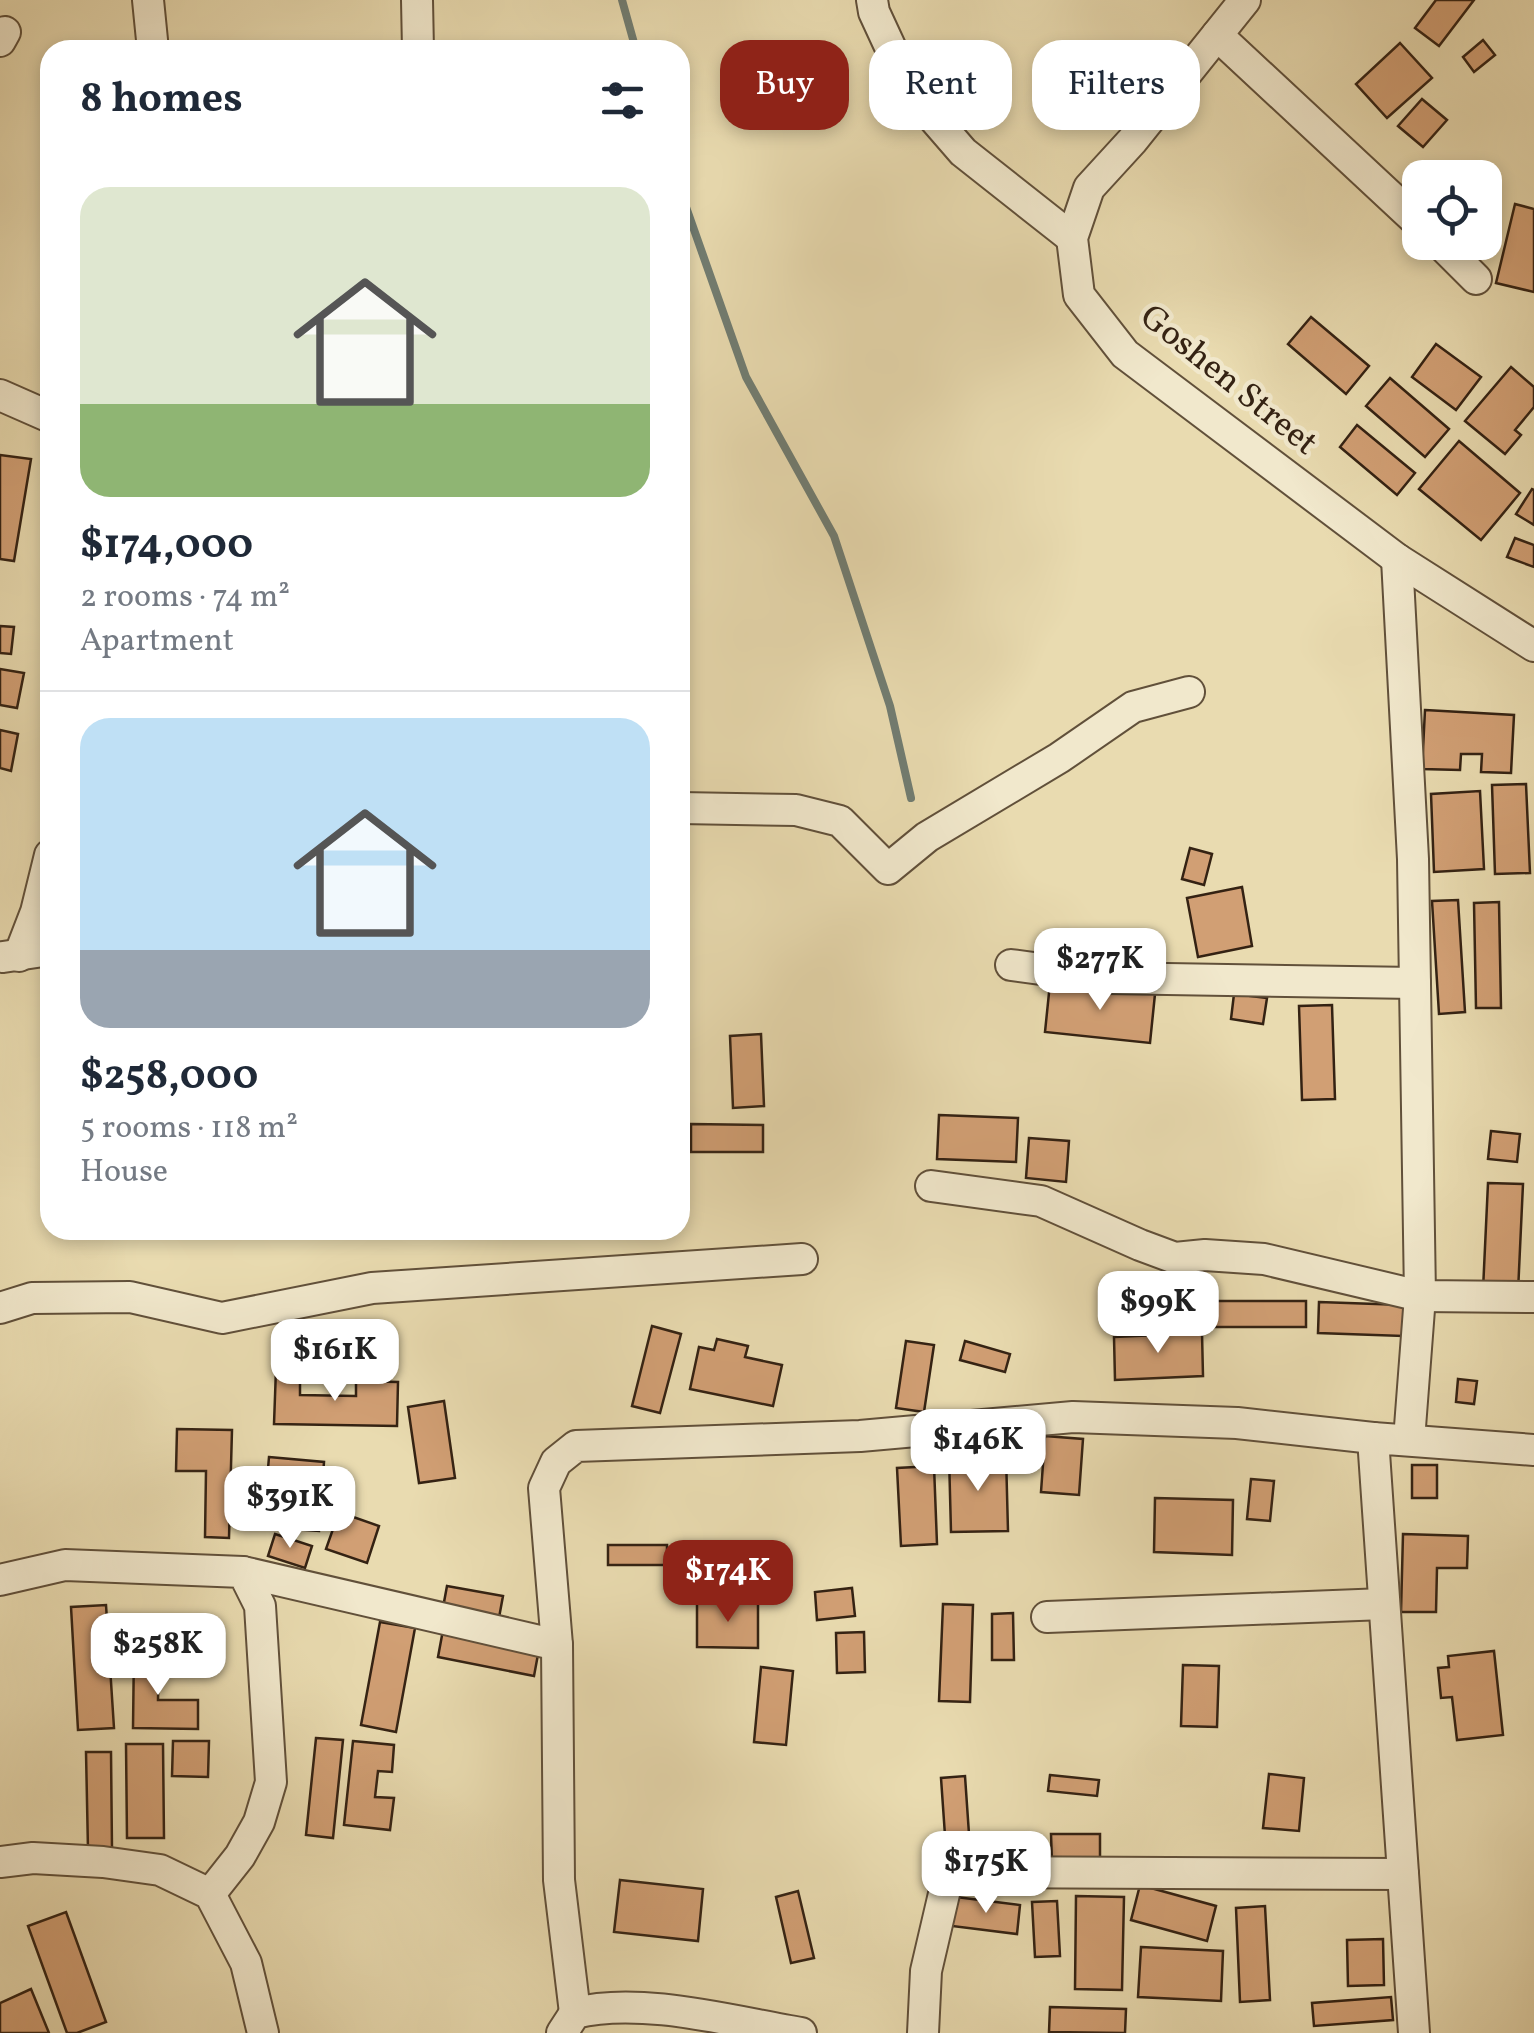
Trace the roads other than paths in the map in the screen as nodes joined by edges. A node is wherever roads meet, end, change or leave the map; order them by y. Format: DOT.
graph roads {
  1 [pos="148,0"];
  2 [pos="417,0"];
  3 [pos="872,0"];
  4 [pos="1245,0"];
  5 [pos="1218,34"];
  6 [pos="152,40"];
  7 [pos="418,40"];
  8 [pos="1402,207"];
  9 [pos="1072,238"];
  10 [pos="1457,260"];
  11 [pos="1476,279"];
  12 [pos="0,395"];
  13 [pos="40,413"];
  14 [pos="1396,560"];
  15 [pos="1534,646"];
  16 [pos="1189,692"];
  17 [pos="690,808"];
  18 [pos="40,896"];
  19 [pos="40,952"];
  20 [pos="9,957"];
  21 [pos="1011,965"];
  22 [pos="1415,982"];
  23 [pos="931,1186"];
  24 [pos="802,1260"];
  25 [pos="1420,1296"];
  26 [pos="1534,1297"];
  27 [pos="0,1308"];
  28 [pos="1373,1438"];
  29 [pos="1409,1440"];
  30 [pos="1534,1450"];
  31 [pos="243,1572"];
  32 [pos="0,1580"];
  33 [pos="1384,1604"];
  34 [pos="1047,1617"];
  35 [pos="557,1645"];
  36 [pos="0,1862"];
  37 [pos="1404,1874"];
  38 [pos="210,1894"];
  39 [pos="568,2023"];
  40 [pos="264,2033"];
  41 [pos="801,2033"];
  42 [pos="923,2033"];
  43 [pos="1414,2033"];
  1 -- 6 [label="street"];
  2 -- 7 [label="street"];
  3 -- 9 [label="street"];
  4 -- 5 [label="street, Goshen Street"];
  5 -- 8 [label="street"];
  5 -- 9 [label="street, Goshen Street"];
  9 -- 14 [label="street, Goshen Street"];
  10 -- 11 [label="street"];
  12 -- 13 [label="street"];
  14 -- 15 [label="street, Goshen Street"];
  14 -- 22 [label="street"];
  16 -- 17 [label="street"];
  18 -- 20 [label="street"];
  19 -- 20 [label="street"];
  21 -- 22 [label="street"];
  22 -- 25 [label="street"];
  23 -- 25 [label="street"];
  24 -- 27 [label="street"];
  25 -- 26 [label="street"];
  25 -- 29 [label="street"];
  28 -- 29 [label="street"];
  28 -- 33 [label="street"];
  28 -- 35 [label="street"];
  29 -- 30 [label="street"];
  31 -- 32 [label="street"];
  31 -- 35 [label="street"];
  31 -- 38 [label="street"];
  33 -- 34 [label="street"];
  33 -- 37 [label="street"];
  35 -- 39 [label="street"];
  36 -- 38 [label="street"];
  37 -- 42 [label="street"];
  37 -- 43 [label="street"];
  38 -- 40 [label="street"];
  39 -- 41 [label="street"];
}
